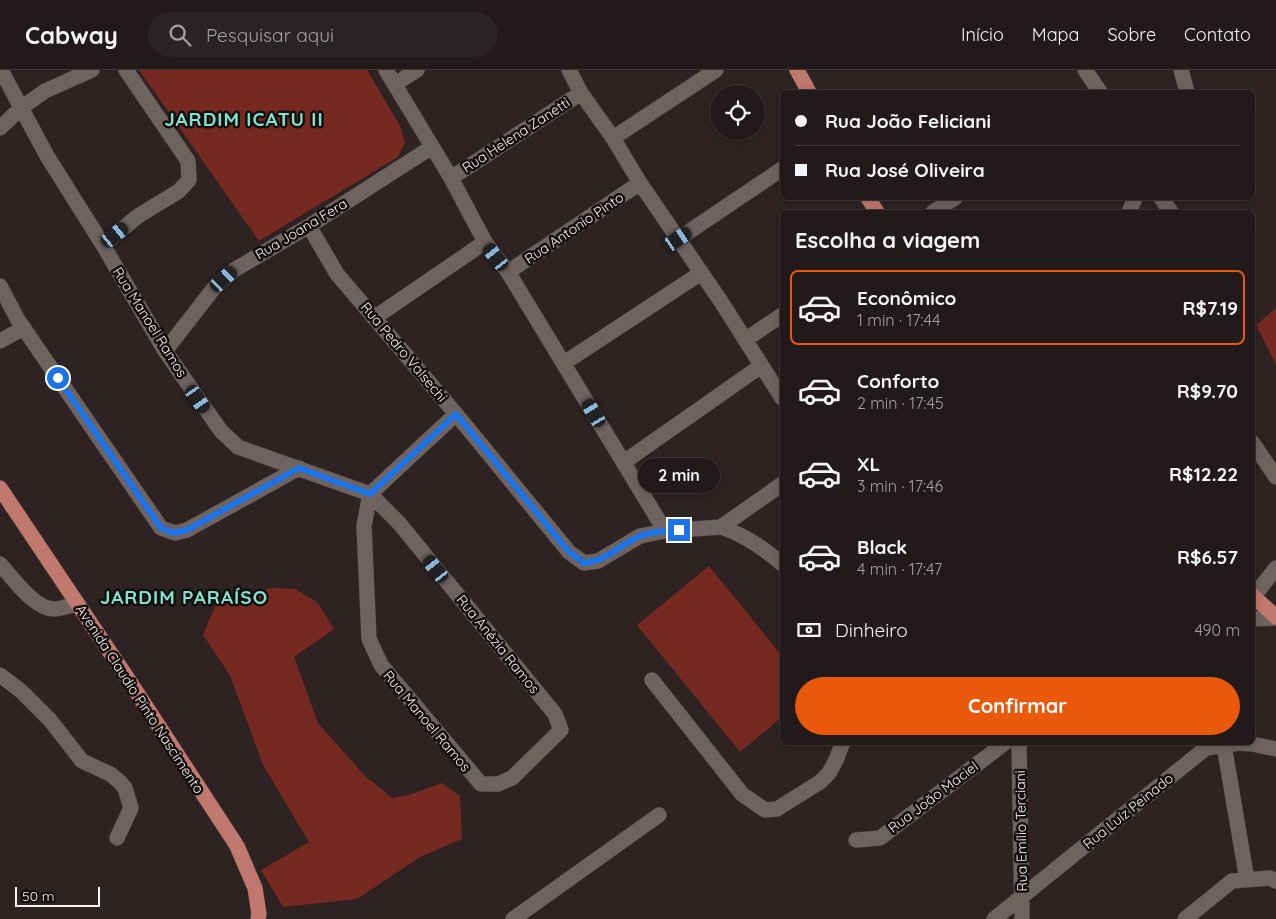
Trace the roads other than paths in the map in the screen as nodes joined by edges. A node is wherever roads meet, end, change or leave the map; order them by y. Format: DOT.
graph roads {
  1 [pos="1,70"];
  2 [pos="92,70"];
  3 [pos="126,70"];
  4 [pos="386,70"];
  5 [pos="417,70"];
  6 [pos="569,70"];
  7 [pos="716,70"];
  8 [pos="797,70"];
  9 [pos="1085,70"];
  10 [pos="1181,70"];
  11 [pos="395,84"];
  12 [pos="808,90"];
  13 [pos="1099,90"];
  14 [pos="1186,90"];
  15 [pos="581,93"];
  16 [pos="22,108"];
  17 [pos="0,128"];
  18 [pos="613,138"];
  19 [pos="432,147"];
  20 [pos="780,170"];
  21 [pos="451,178"];
  22 [pos="640,183"];
  23 [pos="952,200"];
  24 [pos="936,210"];
  25 [pos="309,226"];
  26 [pos="678,239"];
  27 [pos="485,242"];
  28 [pos="103,245"];
  29 [pos="508,272"];
  30 [pos="701,273"];
  31 [pos="0,286"];
  32 [pos="780,316"];
  33 [pos="374,318"];
  34 [pos="24,328"];
  35 [pos="745,340"];
  36 [pos="0,341"];
  37 [pos="165,351"];
  38 [pos="564,364"];
  39 [pos="761,366"];
  40 [pos="780,395"];
  41 [pos="456,414"];
  42 [pos="1255,446"];
  43 [pos="624,462"];
  44 [pos="299,468"];
  45 [pos="1276,477"];
  46 [pos="780,485"];
  47 [pos="0,488"];
  48 [pos="370,494"];
  49 [pos="721,527"];
  50 [pos="665,531"];
  51 [pos="780,562"];
  52 [pos="0,564"];
  53 [pos="1276,568"];
  54 [pos="1255,594"];
  55 [pos="1255,598"];
  56 [pos="78,604"];
  57 [pos="1276,617"];
  58 [pos="1255,619"];
  59 [pos="0,675"];
  60 [pos="652,680"];
  61 [pos="1255,744"];
  62 [pos="842,745"];
  63 [pos="1002,745"];
  64 [pos="1019,745"];
  65 [pos="1232,745"];
  66 [pos="1224,746"];
  67 [pos="1276,749"];
  68 [pos="481,784"];
  69 [pos="659,815"];
  70 [pos="116,838"];
  71 [pos="856,840"];
  72 [pos="1247,880"];
  73 [pos="1276,881"];
  74 [pos="1022,897"];
  75 [pos="261,917"];
  76 [pos="513,919"];
  77 [pos="994,919"];
  78 [pos="1022,919"];
  79 [pos="1185,919"];
  1 -- 16 [label="street, Rua Manoel Ramos"];
  2 -- 16 [label="street"];
  3 -- 28 [label="street"];
  4 -- 11 [label="street"];
  5 -- 11 [label="street"];
  6 -- 15 [label="street"];
  7 -- 18 [label="street"];
  8 -- 12 [label="main road"];
  9 -- 13 [label="street"];
  10 -- 14 [label="street"];
  11 -- 19 [label="street"];
  15 -- 18 [label="street"];
  15 -- 21 [label="street, Rua Helena Zanetti"];
  16 -- 17 [label="street"];
  16 -- 28 [label="street, Rua Manoel Ramos"];
  18 -- 22 [label="street"];
  19 -- 21 [label="street"];
  19 -- 25 [label="street, Rua Joana Fera"];
  20 -- 26 [label="street"];
  21 -- 27 [label="street"];
  22 -- 26 [label="street"];
  22 -- 29 [label="street, Rua Antonio Pinto"];
  23 -- 24 [label="street"];
  25 -- 33 [label="street, Rua Pedro Valsechi"];
  25 -- 37 [label="street, Rua Joana Fera"];
  26 -- 30 [label="street"];
  27 -- 29 [label="street"];
  27 -- 33 [label="street"];
  28 -- 37 [label="street, Rua Manoel Ramos"];
  29 -- 38 [label="street"];
  30 -- 35 [label="street"];
  30 -- 38 [label="street"];
  31 -- 34 [label="street"];
  32 -- 35 [label="street"];
  33 -- 41 [label="street, Rua Pedro Valsechi"];
  34 -- 36 [label="street"];
  34 -- 44 [label="street"];
  35 -- 39 [label="street"];
  37 -- 44 [label="street, Rua Manoel Ramos"];
  38 -- 43 [label="street"];
  39 -- 40 [label="street"];
  39 -- 43 [label="street"];
  41 -- 48 [label="street"];
  41 -- 50 [label="street, Rua Pedro Valsechi"];
  42 -- 45 [label="street"];
  43 -- 50 [label="street"];
  44 -- 48 [label="street, Rua Manoel Ramos"];
  46 -- 49 [label="street"];
  47 -- 56 [label="main road, Avenida Claudio Pinto Nascimento"];
  48 -- 68 [label="street, Rua Manoel Ramos"];
  48 -- 68 [label="street, Rua Anézia Ramos"];
  49 -- 50 [label="street"];
  49 -- 51 [label="street"];
  52 -- 56 [label="street"];
  53 -- 54 [label="street"];
  55 -- 57 [label="main road"];
  56 -- 75 [label="main road, Avenida Claudio Pinto Nascimento"];
  57 -- 58 [label="street"];
  59 -- 70 [label="street"];
  60 -- 62 [label="street"];
  61 -- 67 [label="street, Rua Luíz Peinado"];
  63 -- 71 [label="street, Rua João Maciel"];
  64 -- 74 [label="street, Rua Emílio Terciani"];
  65 -- 66 [label="street, Rua Luíz Peinado"];
  66 -- 72 [label="street"];
  66 -- 74 [label="street, Rua Luíz Peinado"];
  69 -- 76 [label="street"];
  72 -- 73 [label="street"];
  72 -- 79 [label="street"];
  74 -- 77 [label="street, Rua Luíz Peinado"];
  74 -- 78 [label="street, Rua Emílio Terciani"];
}
